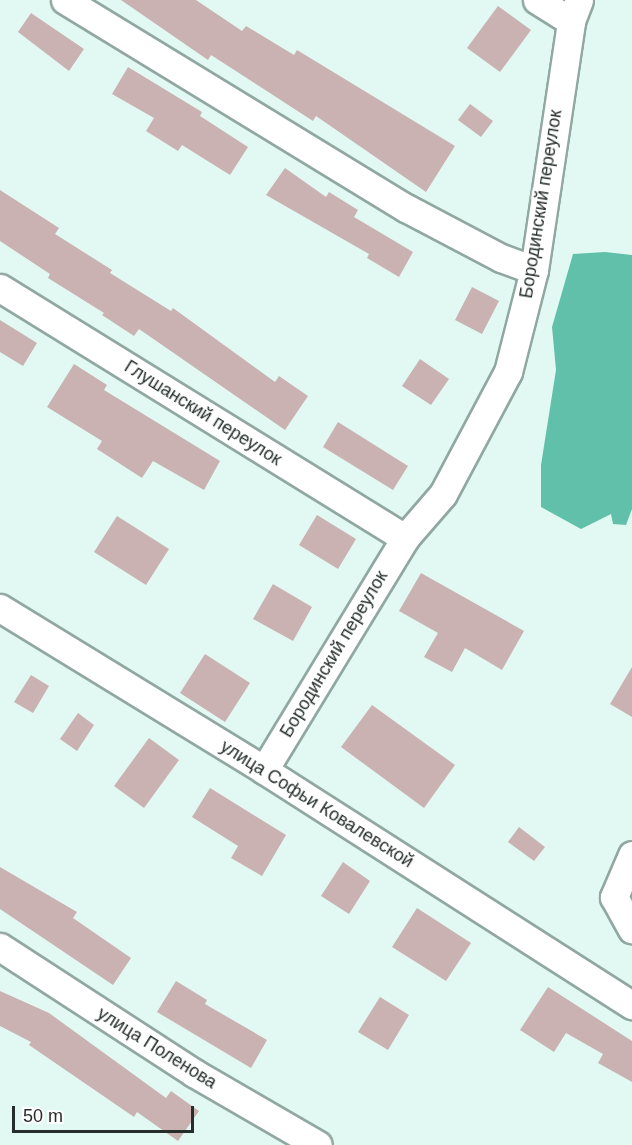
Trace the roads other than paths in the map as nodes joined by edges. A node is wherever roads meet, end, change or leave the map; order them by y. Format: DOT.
graph roads {
  1 [pos="65,0"];
  2 [pos="537,0"];
  3 [pos="575,10"];
  4 [pos="534,270"];
  5 [pos="0,288"];
  6 [pos="405,538"];
  7 [pos="0,608"];
  8 [pos="264,770"];
  9 [pos="632,855"];
  10 [pos="632,929"];
  11 [pos="0,947"];
  12 [pos="632,1005"];
  13 [pos="318,1145"];
  1 -- 4 [label="street"];
  2 -- 3 [label="street"];
  3 -- 4 [label="street, Бородинский переулок"];
  4 -- 6 [label="street, Бородинский переулок"];
  5 -- 6 [label="street, Глушанский переулок"];
  6 -- 8 [label="street, Бородинский переулок"];
  7 -- 8 [label="street, улица Софьи Ковалевской"];
  8 -- 12 [label="street, улица Софьи Ковалевской"];
  9 -- 10 [label="street"];
  11 -- 13 [label="street, улица Поленова"];
}
